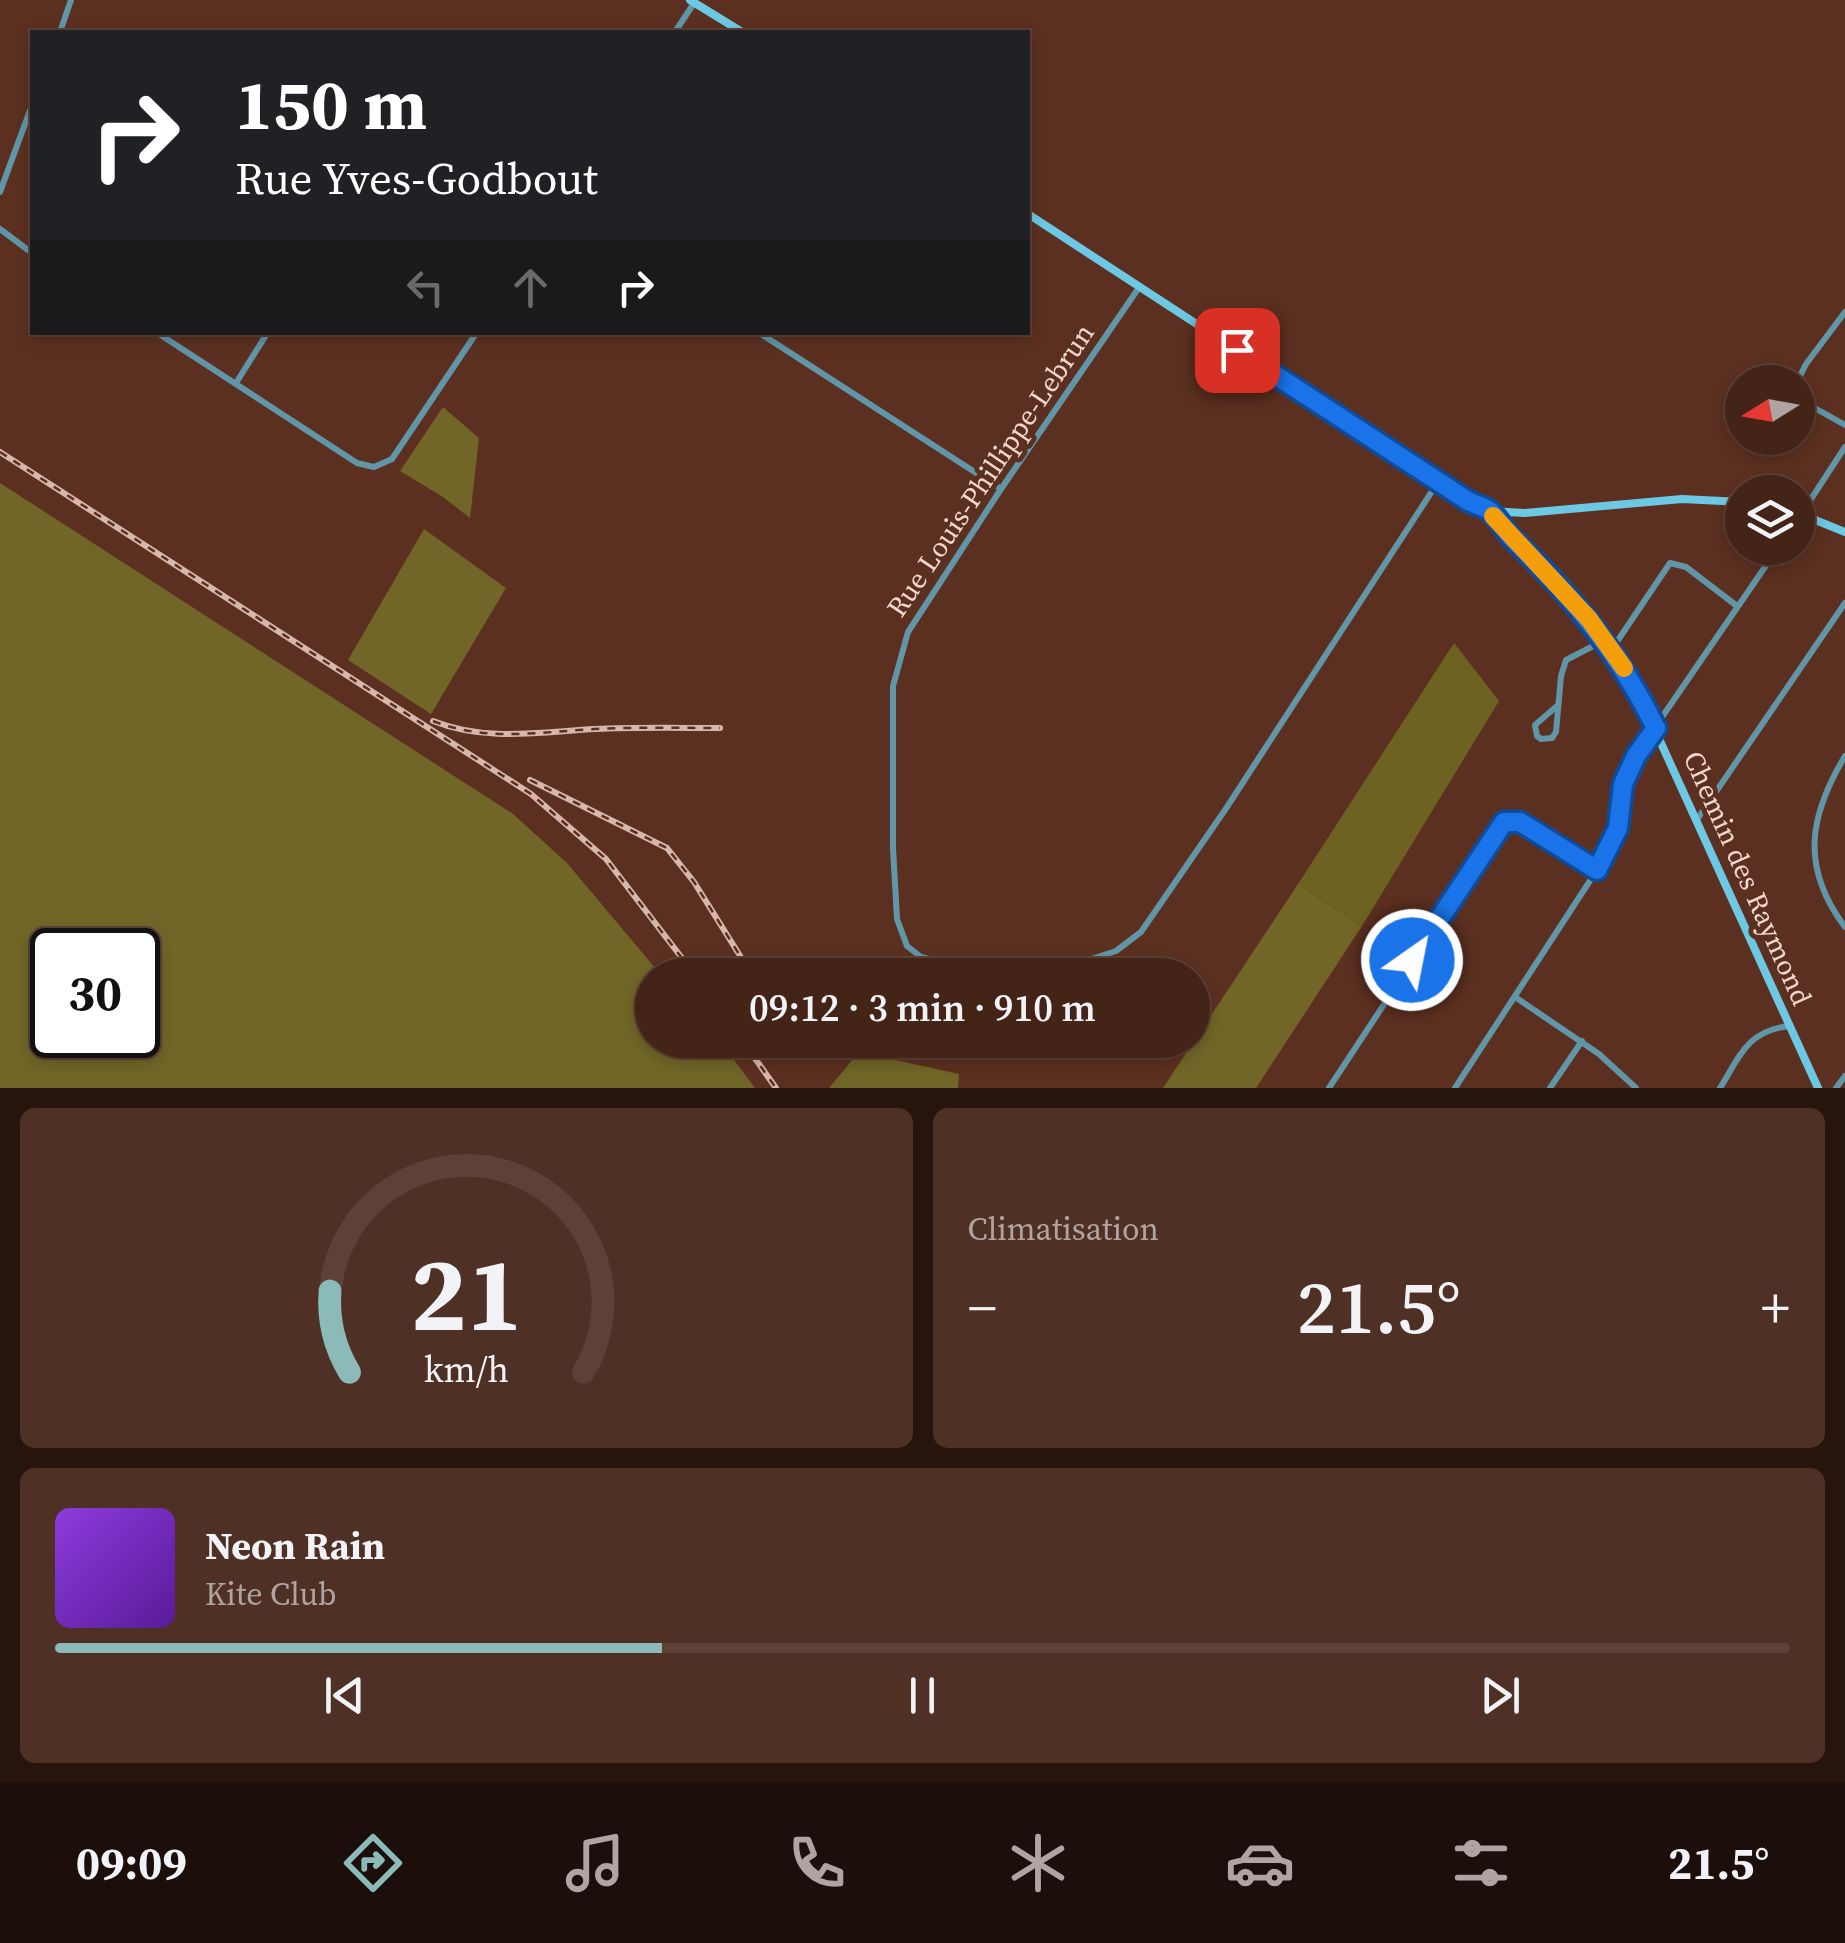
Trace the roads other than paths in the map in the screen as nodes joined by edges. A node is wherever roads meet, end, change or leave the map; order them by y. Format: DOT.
graph roads {
  1 [pos="71,0"];
  2 [pos="692,1"];
  3 [pos="61,30"];
  4 [pos="676,30"];
  5 [pos="739,30"];
  6 [pos="30,110"];
  7 [pos="0,192"];
  8 [pos="1030,215"];
  9 [pos="0,229"];
  10 [pos="30,252"];
  11 [pos="1140,286"];
  12 [pos="1845,312"];
  13 [pos="161,335"];
  14 [pos="266,335"];
  15 [pos="475,335"];
  16 [pos="763,335"];
  17 [pos="1805,365"];
  18 [pos="236,383"];
  19 [pos="1815,408"];
  20 [pos="1845,425"];
  21 [pos="1845,448"];
  22 [pos="1438,482"];
  23 [pos="1000,489"];
  24 [pos="1815,492"];
  25 [pos="1725,501"];
  26 [pos="1490,511"];
  27 [pos="1815,522"];
  28 [pos="1845,532"];
  29 [pos="1766,565"];
  30 [pos="1845,603"];
  31 [pos="1737,606"];
  32 [pos="1605,640"];
  33 [pos="1612,649"];
  34 [pos="1557,706"];
  35 [pos="1656,728"];
  36 [pos="1845,756"];
  37 [pos="1698,818"];
  38 [pos="1597,870"];
  39 [pos="1845,927"];
  40 [pos="1515,997"];
  41 [pos="1789,1026"];
  42 [pos="1582,1041"];
  43 [pos="1845,1076"];
  44 [pos="1329,1088"];
  45 [pos="1455,1088"];
  46 [pos="1550,1088"];
  47 [pos="1636,1088"];
  48 [pos="1720,1088"];
  49 [pos="1818,1088"];
  50 [pos="1836,1088"];
  1 -- 3 [label="street"];
  2 -- 4 [label="street"];
  2 -- 5 [label="street"];
  6 -- 7 [label="street"];
  8 -- 11 [label="street, Chemin des Raymond"];
  9 -- 10 [label="street"];
  11 -- 22 [label="street, Chemin des Raymond"];
  11 -- 23 [label="street, Rue Louis-Phillippe-Lebrun"];
  12 -- 17 [label="street"];
  13 -- 18 [label="street"];
  14 -- 18 [label="street"];
  15 -- 18 [label="street"];
  16 -- 23 [label="street"];
  19 -- 20 [label="street"];
  21 -- 24 [label="street"];
  22 -- 23 [label="street, Rue Louis-Phillippe-Lebrun"];
  22 -- 26 [label="street, Chemin des Raymond"];
  25 -- 26 [label="street"];
  26 -- 32 [label="street, Chemin des Raymond"];
  27 -- 28 [label="street"];
  29 -- 31 [label="street"];
  30 -- 37 [label="street"];
  31 -- 33 [label="street"];
  31 -- 35 [label="street"];
  32 -- 33 [label="street, Chemin des Raymond"];
  32 -- 34 [label="street"];
  33 -- 35 [label="street, Chemin des Raymond"];
  34 -- 34 [label="street"];
  35 -- 37 [label="street, Chemin des Raymond"];
  35 -- 38 [label="street"];
  36 -- 39 [label="street"];
  37 -- 41 [label="street, Chemin des Raymond"];
  38 -- 40 [label="street"];
  38 -- 44 [label="street"];
  40 -- 42 [label="street"];
  40 -- 45 [label="street"];
  41 -- 48 [label="street"];
  41 -- 49 [label="street, Chemin des Raymond"];
  42 -- 46 [label="street"];
  42 -- 47 [label="street"];
  43 -- 50 [label="street"];
}
